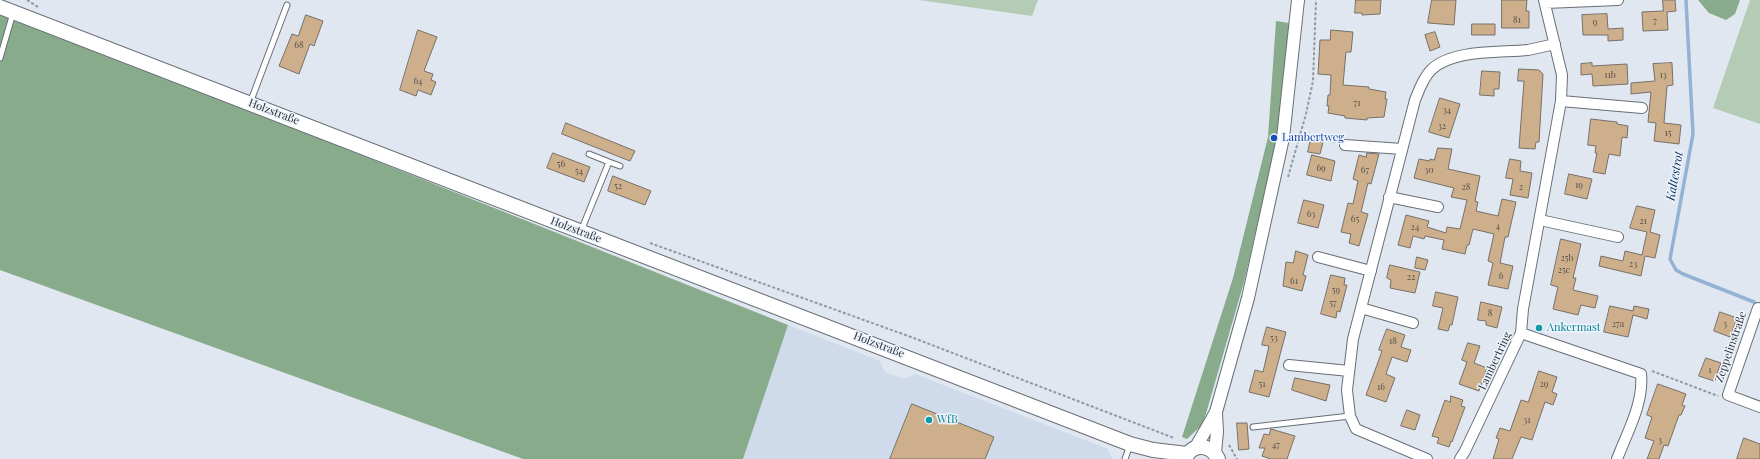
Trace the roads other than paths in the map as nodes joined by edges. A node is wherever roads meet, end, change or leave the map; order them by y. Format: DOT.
graph roads {
  1 [pos="1298,0"];
  2 [pos="1618,0"];
  3 [pos="1545,2"];
  4 [pos="287,5"];
  5 [pos="0,7"];
  6 [pos="14,12"];
  7 [pos="1555,44"];
  8 [pos="0,58"];
  9 [pos="1561,102"];
  10 [pos="250,103"];
  11 [pos="1642,108"];
  12 [pos="1345,145"];
  13 [pos="1402,149"];
  14 [pos="589,154"];
  15 [pos="608,162"];
  16 [pos="620,166"];
  17 [pos="1389,197"];
  18 [pos="1438,207"];
  19 [pos="1540,220"];
  20 [pos="581,232"];
  21 [pos="1618,237"];
  22 [pos="1318,257"];
  23 [pos="1371,271"];
  24 [pos="1361,308"];
  25 [pos="1758,308"];
  26 [pos="1413,323"];
  27 [pos="1521,333"];
  28 [pos="1289,365"];
  29 [pos="1348,371"];
  30 [pos="1760,407"];
  31 [pos="1216,412"];
  32 [pos="1350,416"];
  33 [pos="1253,427"];
  34 [pos="1130,444"];
  35 [pos="1153,450"];
  36 [pos="1189,453"];
  37 [pos="1217,456"];
  38 [pos="1125,459"];
  39 [pos="1164,459"];
  40 [pos="1427,459"];
  41 [pos="1460,459"];
  42 [pos="1617,459"];
  1 -- 31 [label="street"];
  2 -- 3 [label="street, Lambertring"];
  3 -- 7 [label="street, Lambertring"];
  4 -- 10 [label="lane"];
  5 -- 6 [label="main road, Holzstraße"];
  6 -- 8 [label="lane"];
  6 -- 10 [label="main road, Holzstraße"];
  7 -- 9 [label="street, Lambertring"];
  7 -- 13 [label="street"];
  9 -- 11 [label="street"];
  9 -- 19 [label="street, Lambertring"];
  10 -- 20 [label="main road, Holzstraße"];
  12 -- 13 [label="street"];
  13 -- 17 [label="street"];
  14 -- 15 [label="lane"];
  15 -- 16 [label="lane"];
  15 -- 20 [label="lane"];
  17 -- 18 [label="street"];
  17 -- 23 [label="street"];
  19 -- 21 [label="street"];
  19 -- 27 [label="street, Lambertring"];
  20 -- 34 [label="main road, Holzstraße"];
  22 -- 23 [label="street"];
  23 -- 24 [label="street"];
  24 -- 26 [label="street"];
  24 -- 29 [label="street"];
  25 -- 30 [label="street, Zeppelinstraße"];
  27 -- 41 [label="street, Lambertring"];
  27 -- 42 [label="street"];
  28 -- 29 [label="street"];
  29 -- 32 [label="street"];
  31 -- 36 [label="street"];
  31 -- 37 [label="street"];
  32 -- 33 [label="lane"];
  32 -- 40 [label="street"];
  34 -- 35 [label="main road, Holzstraße"];
  34 -- 38 [label="lane"];
  35 -- 36 [label="main road, Holzstraße"];
  35 -- 39 [label="main road, Holzstraße"];
  36 -- 37 [label="main road, Holzstraße"];
}
